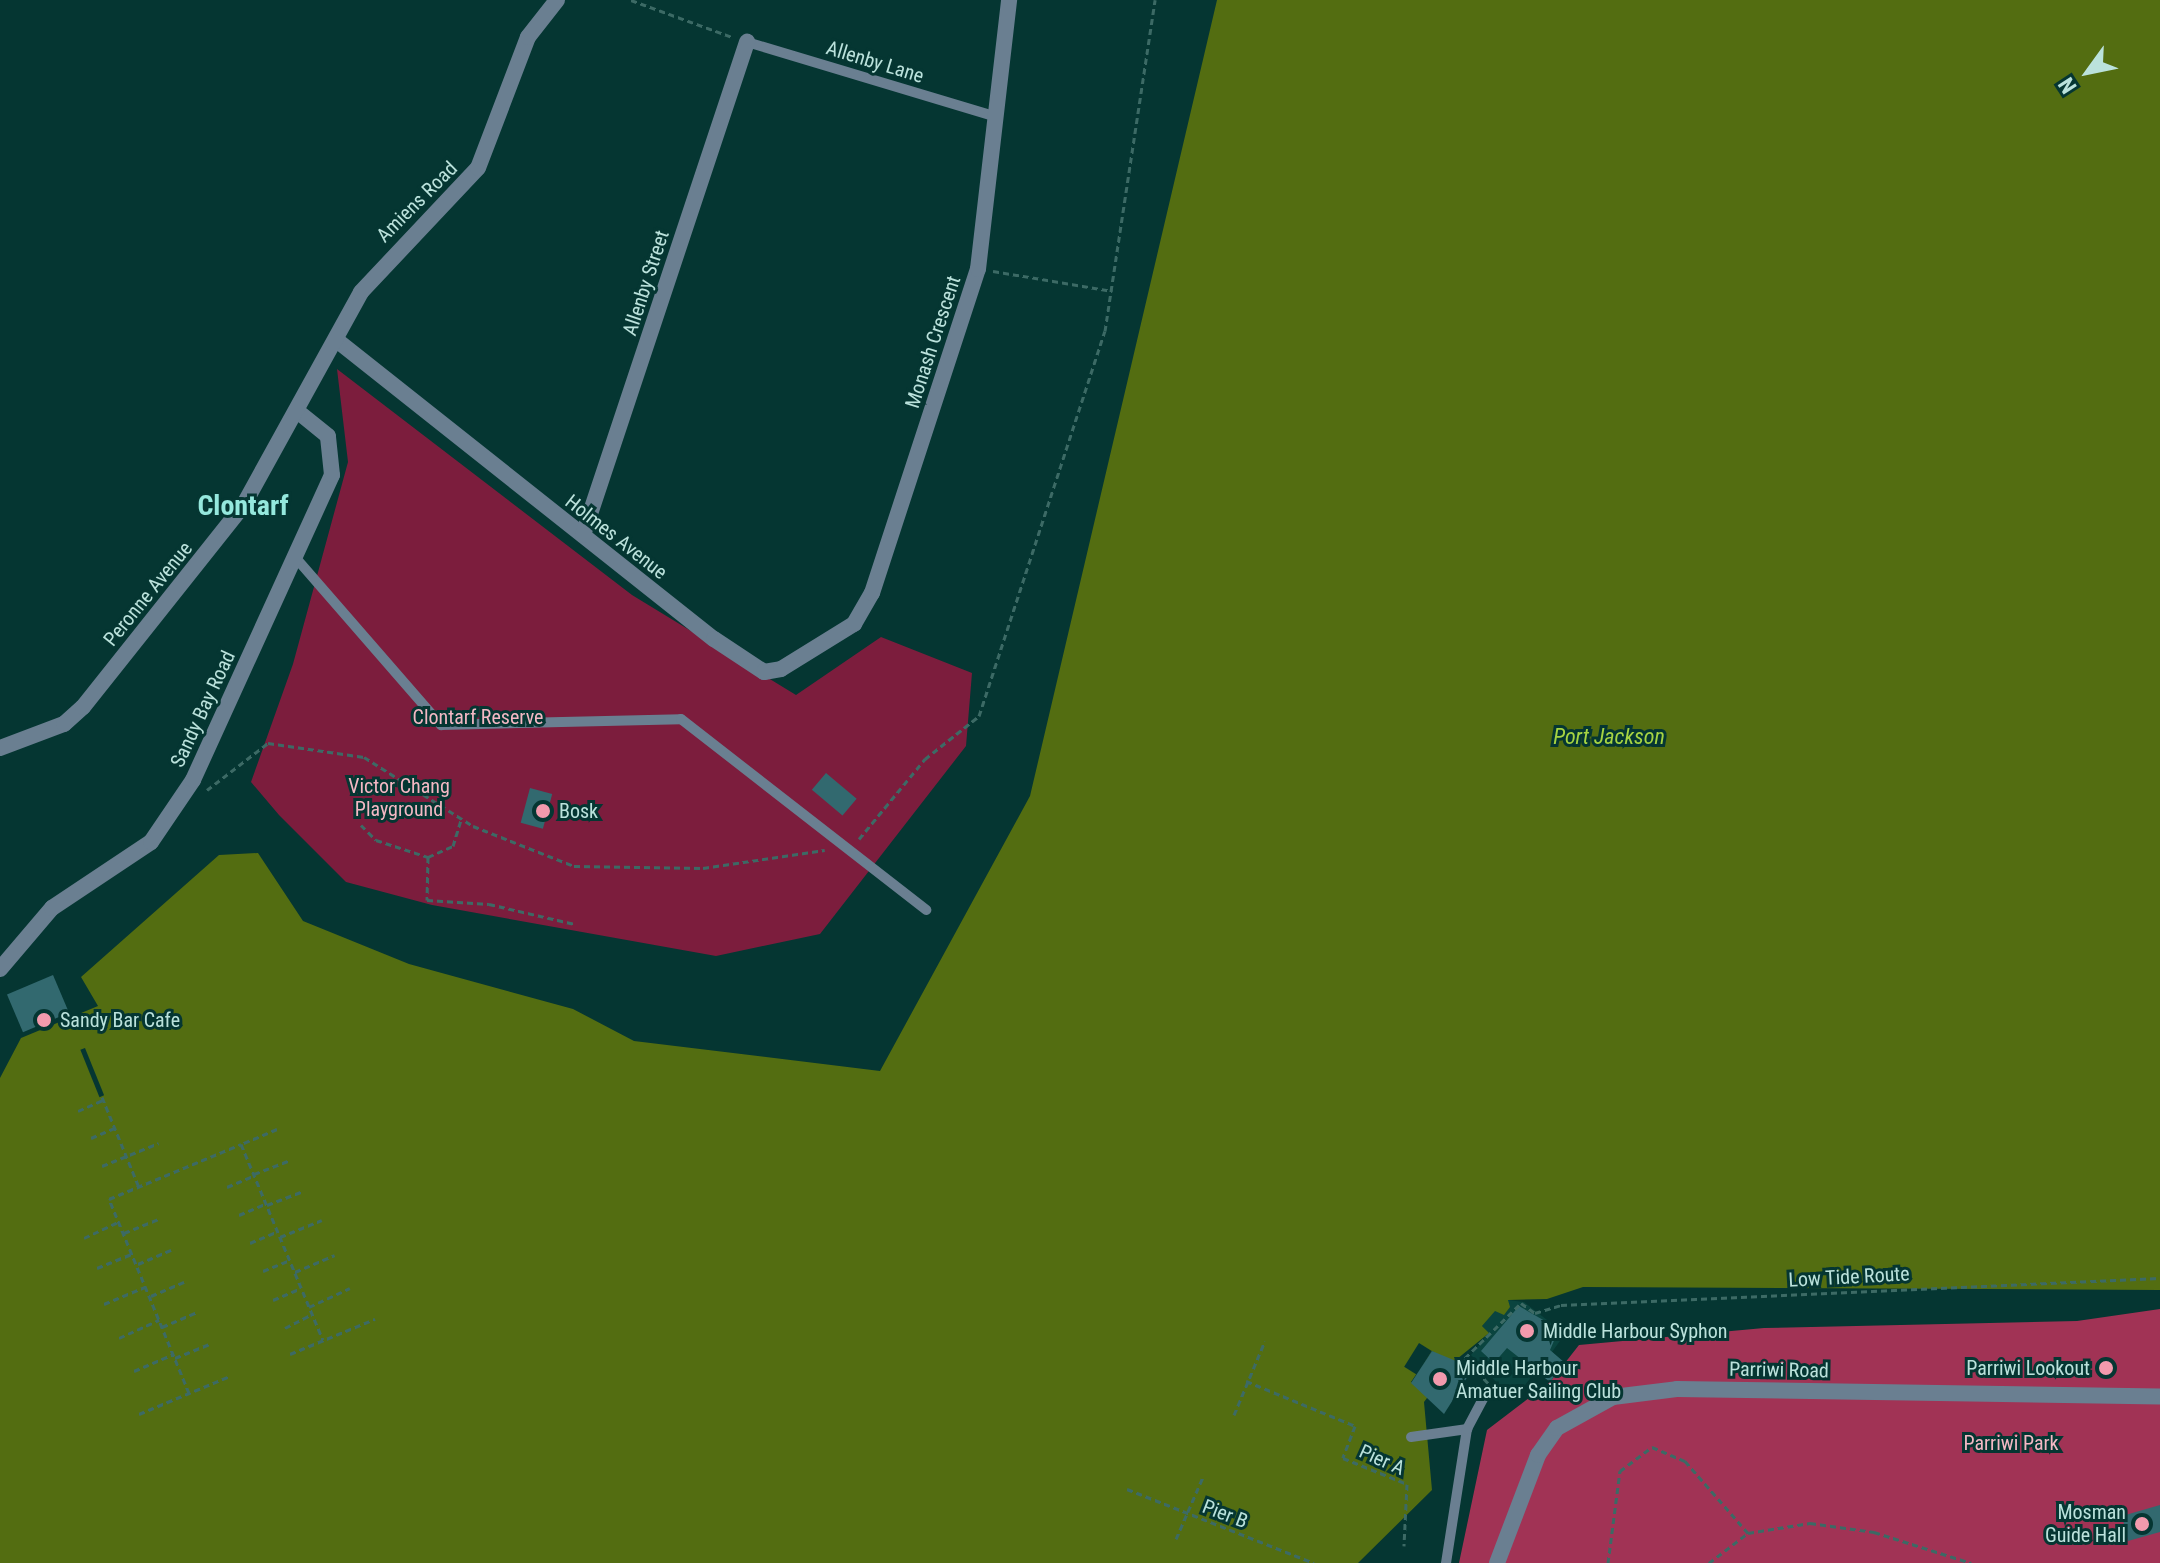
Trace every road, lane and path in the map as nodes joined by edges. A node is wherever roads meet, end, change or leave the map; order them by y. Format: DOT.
graph roads {
  1 [pos="557,0"];
  2 [pos="631,0"];
  3 [pos="1009,0"];
  4 [pos="747,42"];
  5 [pos="993,116"];
  6 [pos="978,269"];
  7 [pos="1112,291"];
  8 [pos="339,342"];
  9 [pos="300,413"];
  10 [pos="583,535"];
  11 [pos="295,557"];
  12 [pos="872,593"];
  13 [pos="0,748"];
  14 [pos="461,818"];
  15 [pos="361,825"];
  16 [pos="428,857"];
  17 [pos="926,910"];
  18 [pos="575,924"];
  19 [pos="0,969"];
  20 [pos="78,1111"];
  21 [pos="115,1128"];
  22 [pos="277,1129"];
  23 [pos="91,1138"];
  24 [pos="159,1143"];
  25 [pos="241,1144"];
  26 [pos="126,1156"];
  27 [pos="290,1160"];
  28 [pos="102,1166"];
  29 [pos="254,1175"];
  30 [pos="139,1187"];
  31 [pos="227,1187"];
  32 [pos="303,1191"];
  33 [pos="266,1204"];
  34 [pos="239,1215"];
  35 [pos="158,1219"];
  36 [pos="322,1220"];
  37 [pos="119,1222"];
  38 [pos="278,1231"];
  39 [pos="124,1233"];
  40 [pos="280,1237"];
  41 [pos="84,1238"];
  42 [pos="250,1243"];
  43 [pos="171,1250"];
  44 [pos="132,1254"];
  45 [pos="335,1255"];
  46 [pos="290,1260"];
  47 [pos="136,1265"];
  48 [pos="97,1268"];
  49 [pos="263,1271"];
  50 [pos="295,1272"];
  51 [pos="2160,1278"];
  52 [pos="184,1282"];
  53 [pos="145,1287"];
  54 [pos="301,1288"];
  55 [pos="350,1288"];
  56 [pos="150,1296"];
  57 [pos="273,1300"];
  58 [pos="104,1304"];
  59 [pos="309,1306"];
  60 [pos="197,1312"];
  61 [pos="313,1315"];
  62 [pos="375,1319"];
  63 [pos="159,1320"];
  64 [pos="162,1327"];
  65 [pos="285,1328"];
  66 [pos="119,1338"];
  67 [pos="323,1340"];
  68 [pos="1265,1341"];
  69 [pos="210,1344"];
  70 [pos="290,1354"];
  71 [pos="174,1356"];
  72 [pos="134,1371"];
  73 [pos="230,1376"];
  74 [pos="1246,1381"];
  75 [pos="189,1393"];
  76 [pos="1484,1397"];
  77 [pos="2160,1397"];
  78 [pos="139,1414"];
  79 [pos="1234,1415"];
  80 [pos="1467,1429"];
  81 [pos="1411,1437"];
  82 [pos="1203,1477"];
  83 [pos="1127,1489"];
  84 [pos="1187,1514"];
  85 [pos="1748,1533"];
  86 [pos="1176,1539"];
  87 [pos="1404,1546"];
  88 [pos="1314,1563"];
  89 [pos="1446,1563"];
  90 [pos="1497,1563"];
  91 [pos="1608,1563"];
  92 [pos="1709,1563"];
  93 [pos="1971,1563"];
  1 -- 8 [label="street, Amiens Road"];
  2 -- 4 [label="path"];
  3 -- 5 [label="street, Monash Crescent"];
  4 -- 5 [label="lane, Allenby Lane"];
  4 -- 10 [label="street, Allenby Street"];
  5 -- 6 [label="street, Monash Crescent"];
  6 -- 7 [label="path"];
  6 -- 12 [label="street, Monash Crescent"];
  8 -- 9 [label="street, Peronne Avenue"];
  8 -- 10 [label="street, Holmes Avenue"];
  9 -- 11 [label="street, Sandy Bay Road"];
  9 -- 13 [label="street, Peronne Avenue"];
  10 -- 12 [label="street, Holmes Avenue"];
  11 -- 17 [label="lane"];
  11 -- 19 [label="street, Sandy Bay Road"];
  14 -- 16 [label="path"];
  15 -- 16 [label="path"];
  16 -- 18 [label="path"];
  20 -- 21 [label="path"];
  21 -- 23 [label="path"];
  21 -- 26 [label="path"];
  22 -- 25 [label="path"];
  24 -- 26 [label="path"];
  25 -- 29 [label="path"];
  25 -- 30 [label="path"];
  26 -- 28 [label="path"];
  26 -- 30 [label="path"];
  27 -- 29 [label="path"];
  29 -- 31 [label="path"];
  29 -- 33 [label="path"];
  30 -- 37 [label="path"];
  32 -- 33 [label="path"];
  33 -- 34 [label="path"];
  33 -- 38 [label="path"];
  35 -- 39 [label="path"];
  36 -- 40 [label="path"];
  37 -- 39 [label="path"];
  37 -- 41 [label="path"];
  38 -- 40 [label="path"];
  38 -- 42 [label="path"];
  39 -- 44 [label="path"];
  40 -- 46 [label="path"];
  43 -- 47 [label="path"];
  44 -- 47 [label="path"];
  44 -- 48 [label="path"];
  45 -- 50 [label="path"];
  46 -- 49 [label="path"];
  46 -- 50 [label="path"];
  47 -- 53 [label="path"];
  50 -- 54 [label="path"];
  51 -- 76 [label="path, Low Tide Route"];
  52 -- 56 [label="path"];
  53 -- 56 [label="path"];
  53 -- 58 [label="path"];
  54 -- 57 [label="path"];
  54 -- 59 [label="path"];
  55 -- 59 [label="path"];
  56 -- 63 [label="path"];
  59 -- 61 [label="path"];
  60 -- 64 [label="path"];
  61 -- 65 [label="path"];
  61 -- 67 [label="path"];
  62 -- 67 [label="path"];
  63 -- 64 [label="path"];
  63 -- 66 [label="path"];
  64 -- 71 [label="path"];
  67 -- 70 [label="path"];
  68 -- 74 [label="path"];
  69 -- 71 [label="path"];
  71 -- 72 [label="path"];
  71 -- 75 [label="path"];
  73 -- 75 [label="path"];
  74 -- 79 [label="path"];
  74 -- 87 [label="path, Pier A"];
  75 -- 78 [label="path"];
  76 -- 80 [label="lane"];
  77 -- 90 [label="street, Parriwi Road"];
  80 -- 81 [label="lane"];
  80 -- 89 [label="lane"];
  82 -- 84 [label="path"];
  83 -- 84 [label="path, Pier B"];
  84 -- 86 [label="path"];
  84 -- 88 [label="path, Pier B"];
  85 -- 91 [label="path"];
  85 -- 92 [label="path"];
  85 -- 93 [label="path"];
}
